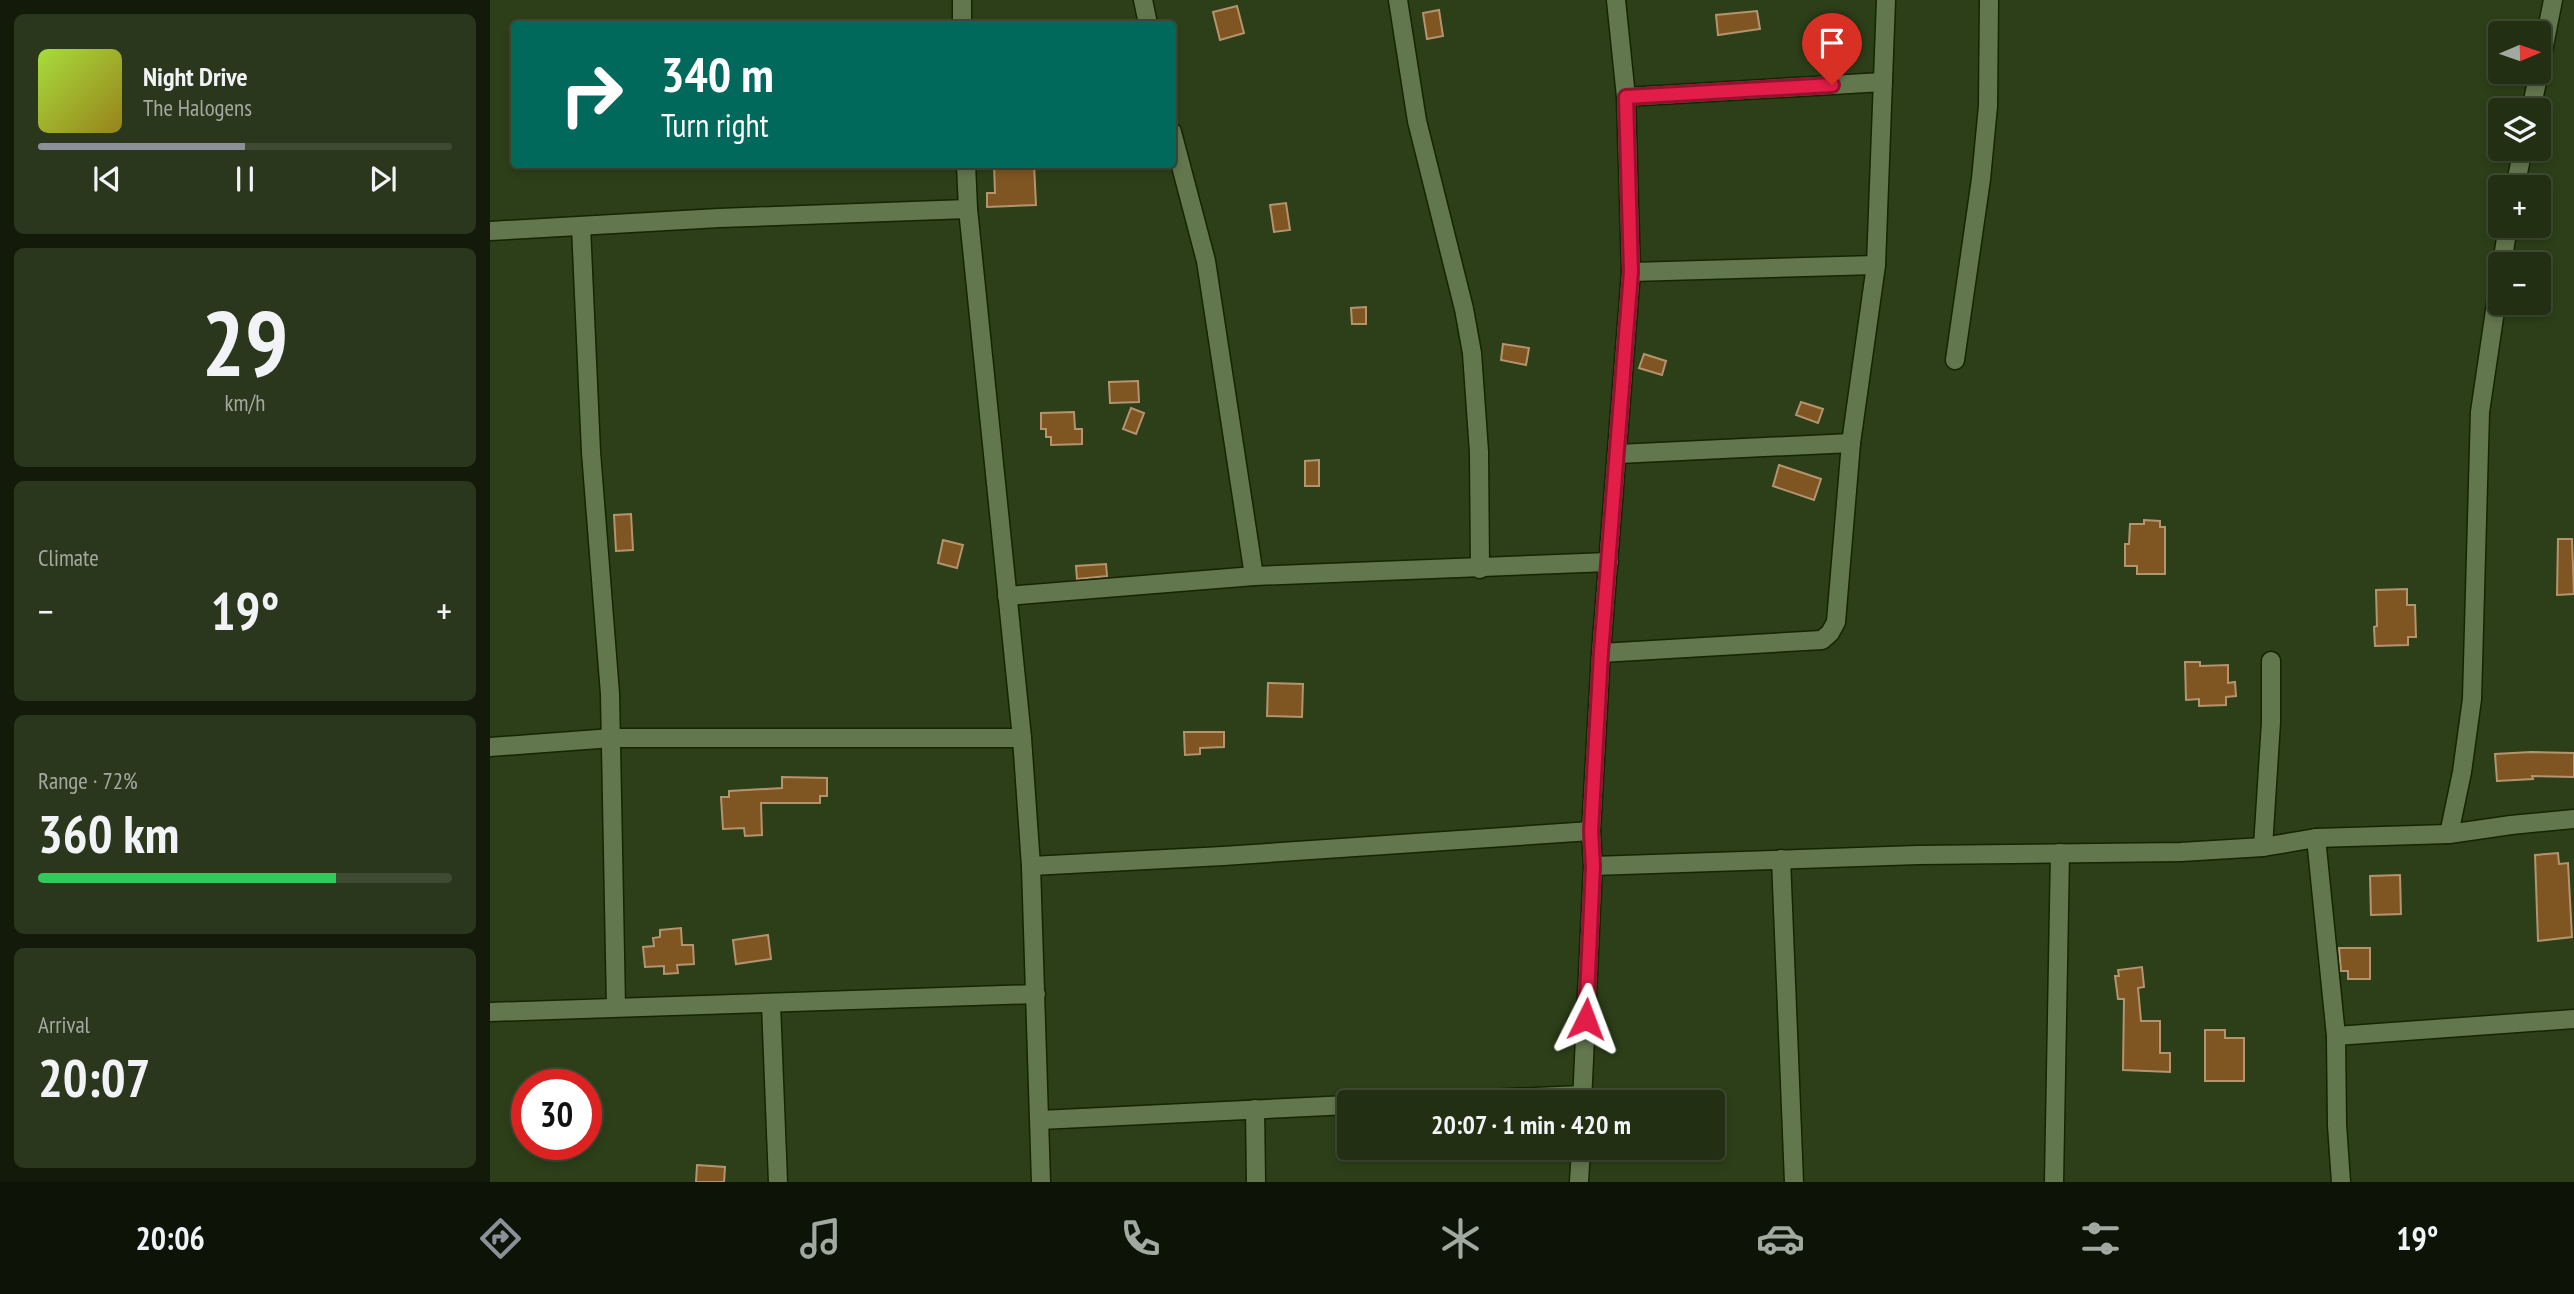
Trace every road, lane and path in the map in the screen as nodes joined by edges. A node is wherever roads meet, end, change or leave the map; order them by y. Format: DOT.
graph roads {
  1 [pos="962,0"];
  2 [pos="1143,0"];
  3 [pos="1398,0"];
  4 [pos="1616,0"];
  5 [pos="1886,0"];
  6 [pos="1989,0"];
  7 [pos="2553,0"];
  8 [pos="962,21"];
  9 [pos="1147,21"];
  10 [pos="2549,21"];
  11 [pos="1883,82"];
  12 [pos="1626,97"];
  13 [pos="1176,147"];
  14 [pos="966,168"];
  15 [pos="968,209"];
  16 [pos="581,226"];
  17 [pos="490,231"];
  18 [pos="1875,265"];
  19 [pos="1631,272"];
  20 [pos="2494,315"];
  21 [pos="1955,360"];
  22 [pos="1851,443"];
  23 [pos="1618,454"];
  24 [pos="1609,562"];
  25 [pos="1480,569"];
  26 [pos="1254,576"];
  27 [pos="1007,597"];
  28 [pos="1601,653"];
  29 [pos="2271,661"];
  30 [pos="612,738"];
  31 [pos="1022,738"];
  32 [pos="490,747"];
  33 [pos="2574,820"];
  34 [pos="1591,831"];
  35 [pos="2449,834"];
  36 [pos="2315,838"];
  37 [pos="2263,847"];
  38 [pos="2060,853"];
  39 [pos="1781,859"];
  40 [pos="1031,866"];
  41 [pos="1593,866"];
  42 [pos="1036,994"];
  43 [pos="771,1004"];
  44 [pos="616,1007"];
  45 [pos="490,1012"];
  46 [pos="2574,1019"];
  47 [pos="2336,1036"];
  48 [pos="1582,1090"];
  49 [pos="1337,1106"];
  50 [pos="1255,1110"];
  51 [pos="1040,1120"];
  52 [pos="1580,1160"];
  53 [pos="778,1182"];
  54 [pos="1041,1182"];
  55 [pos="1256,1182"];
  56 [pos="1579,1182"];
  57 [pos="1794,1182"];
  58 [pos="2054,1182"];
  59 [pos="2342,1182"];
  1 -- 8 [label="street"];
  2 -- 9 [label="street"];
  3 -- 25 [label="street"];
  4 -- 12 [label="street"];
  5 -- 11 [label="street"];
  6 -- 21 [label="street"];
  7 -- 10 [label="street"];
  11 -- 12 [label="street"];
  11 -- 18 [label="street"];
  12 -- 19 [label="street"];
  13 -- 26 [label="street"];
  14 -- 15 [label="street"];
  15 -- 16 [label="street"];
  15 -- 27 [label="street"];
  16 -- 17 [label="street"];
  16 -- 30 [label="street"];
  18 -- 19 [label="street"];
  18 -- 22 [label="street"];
  19 -- 23 [label="street"];
  20 -- 35 [label="street"];
  22 -- 23 [label="street"];
  22 -- 28 [label="street"];
  23 -- 24 [label="street"];
  24 -- 25 [label="street"];
  24 -- 28 [label="street"];
  25 -- 26 [label="street"];
  26 -- 27 [label="street"];
  27 -- 31 [label="street"];
  28 -- 34 [label="street"];
  29 -- 37 [label="street"];
  30 -- 31 [label="street"];
  30 -- 32 [label="street"];
  30 -- 44 [label="street"];
  31 -- 40 [label="street"];
  33 -- 35 [label="street"];
  34 -- 40 [label="street"];
  34 -- 41 [label="street"];
  35 -- 36 [label="street"];
  36 -- 37 [label="street"];
  36 -- 47 [label="street"];
  37 -- 38 [label="street"];
  38 -- 39 [label="street"];
  38 -- 58 [label="street"];
  39 -- 41 [label="street"];
  39 -- 57 [label="street"];
  40 -- 42 [label="street"];
  41 -- 48 [label="street"];
  42 -- 43 [label="street"];
  42 -- 51 [label="street"];
  43 -- 44 [label="street"];
  43 -- 53 [label="street"];
  44 -- 45 [label="street"];
  46 -- 47 [label="street"];
  47 -- 59 [label="street"];
  49 -- 50 [label="street"];
  50 -- 51 [label="street"];
  50 -- 55 [label="street"];
  51 -- 54 [label="street"];
  52 -- 56 [label="street"];
}
